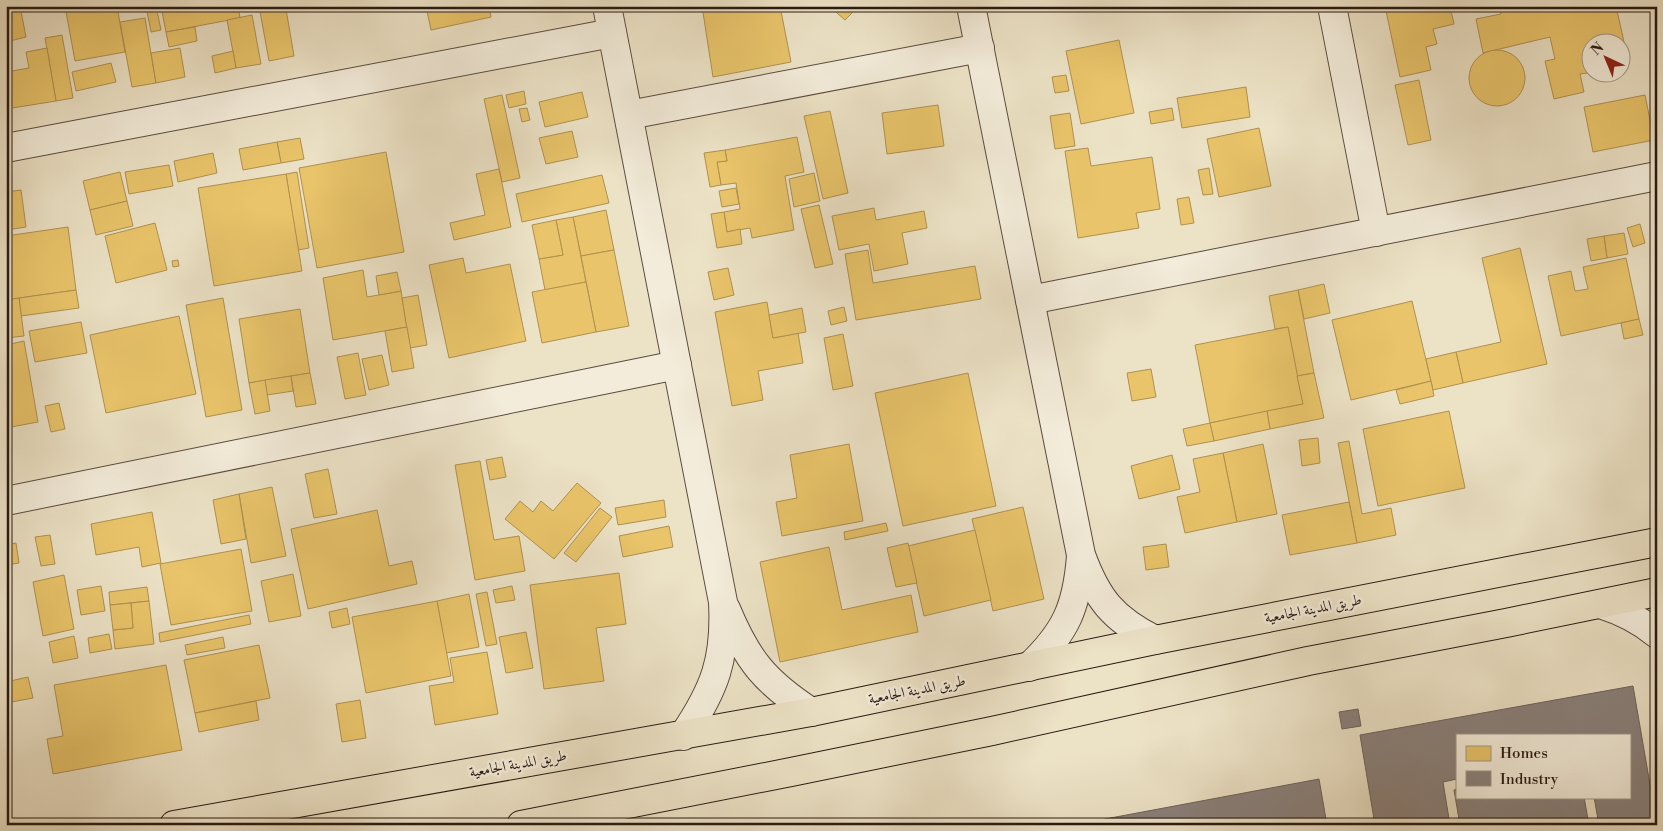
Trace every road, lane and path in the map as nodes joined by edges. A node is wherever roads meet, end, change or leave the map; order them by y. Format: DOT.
graph roads {
  1 [pos="607,6"];
  2 [pos="971,6"];
  3 [pos="1332,6"];
  4 [pos="612,33"];
  5 [pos="980,48"];
  6 [pos="629,115"];
  7 [pos="6,148"];
  8 [pos="1657,176"];
  9 [pos="1376,232"];
  10 [pos="1030,300"];
  11 [pos="677,365"];
  12 [pos="6,500"];
  13 [pos="1657,542"];
  14 [pos="1081,555"];
  15 [pos="1657,592"];
  16 [pos="724,602"];
  17 [pos="1600,604"];
  18 [pos="1657,634"];
  19 [pos="1156,640"];
  20 [pos="1029,667"];
  21 [pos="811,712"];
  22 [pos="683,736"];
  23 [pos="174,825"];
  24 [pos="521,825"];
  1 -- 4 [label="street"];
  2 -- 5 [label="street"];
  3 -- 9 [label="street"];
  4 -- 6 [label="street"];
  4 -- 7 [label="street"];
  5 -- 6 [label="street"];
  5 -- 10 [label="street"];
  6 -- 11 [label="street"];
  8 -- 9 [label="street"];
  9 -- 10 [label="street"];
  10 -- 14 [label="street"];
  11 -- 12 [label="street"];
  11 -- 16 [label="street"];
  13 -- 19 [label="main road, طريق المدينة الجامعية"];
  14 -- 19 [label="street"];
  14 -- 20 [label="street"];
  15 -- 17 [label="main road"];
  16 -- 21 [label="street"];
  16 -- 22 [label="street"];
  17 -- 18 [label="street"];
  17 -- 24 [label="main road"];
  19 -- 20 [label="main road, طريق المدينة الجامعية"];
  20 -- 21 [label="main road, طريق المدينة الجامعية"];
  21 -- 22 [label="main road, طريق المدينة الجامعية"];
  22 -- 23 [label="main road, طريق المدينة الجامعية"];
}
